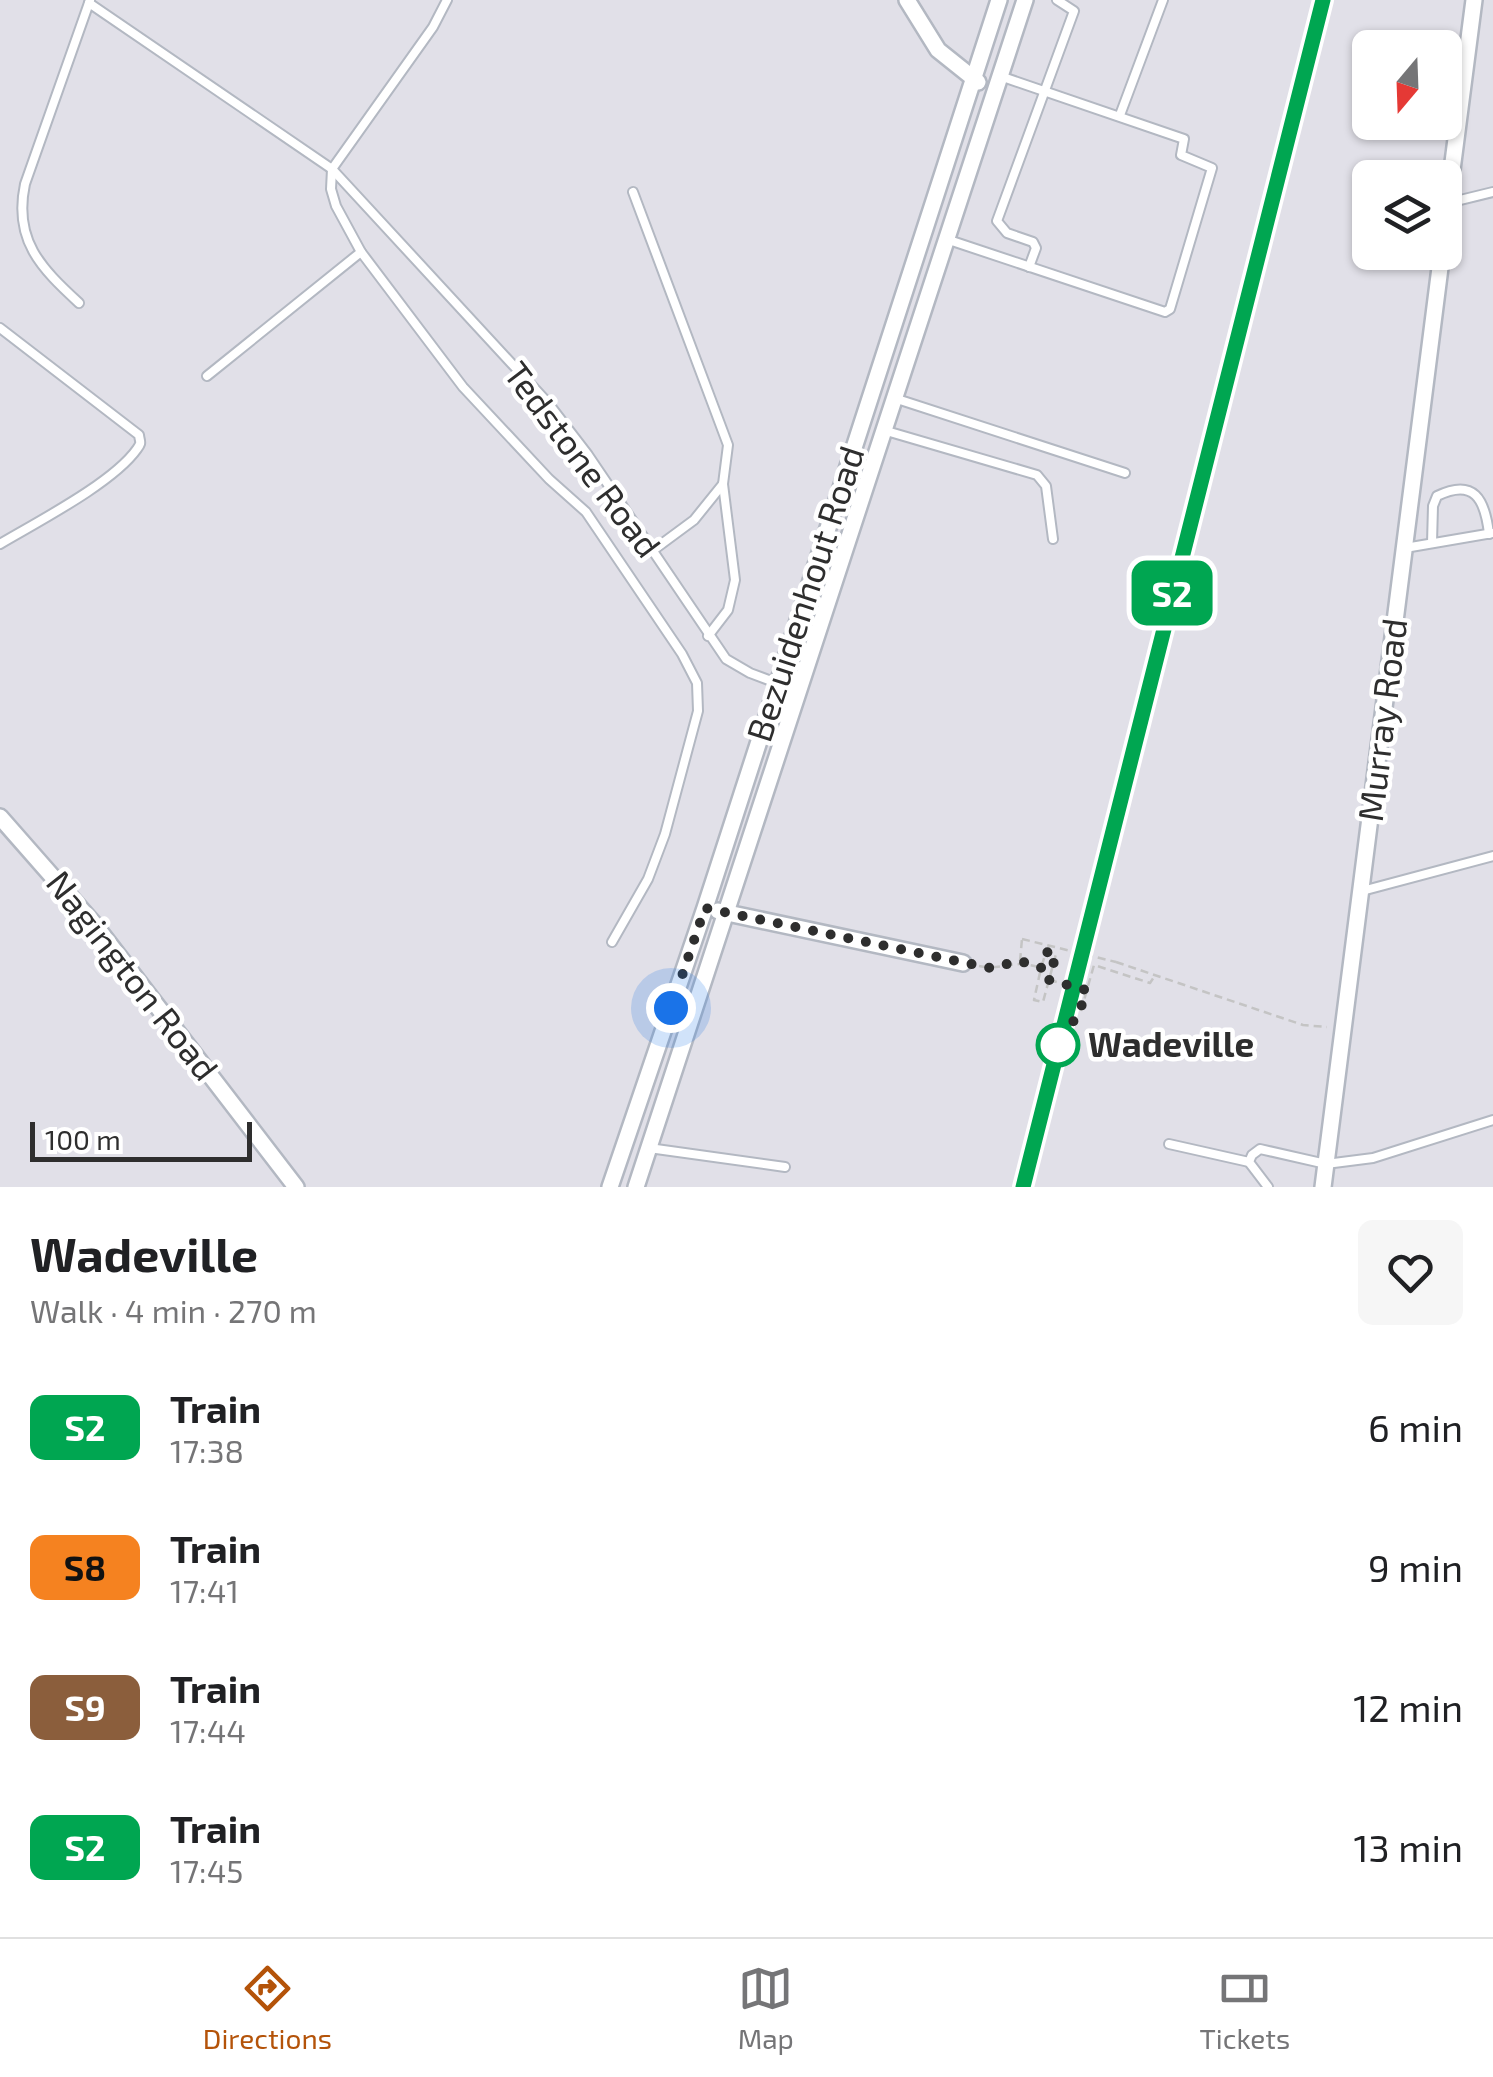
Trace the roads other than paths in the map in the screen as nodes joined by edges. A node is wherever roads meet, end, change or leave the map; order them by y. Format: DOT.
graph roads {
  1 [pos="447,0"];
  2 [pos="907,0"];
  3 [pos="999,0"];
  4 [pos="1025,0"];
  5 [pos="1057,0"];
  6 [pos="1163,0"];
  7 [pos="1474,0"];
  8 [pos="90,2"];
  9 [pos="973,80"];
  10 [pos="998,82"];
  11 [pos="1043,91"];
  12 [pos="1120,115"];
  13 [pos="1454,160"];
  14 [pos="332,169"];
  15 [pos="633,192"];
  16 [pos="1493,192"];
  17 [pos="1462,200"];
  18 [pos="920,242"];
  19 [pos="944,244"];
  20 [pos="361,252"];
  21 [pos="1029,267"];
  22 [pos="1440,270"];
  23 [pos="79,303"];
  24 [pos="0,328"];
  25 [pos="207,376"];
  26 [pos="894,398"];
  27 [pos="860,430"];
  28 [pos="882,434"];
  29 [pos="1124,473"];
  30 [pos="724,484"];
  31 [pos="1491,533"];
  32 [pos="1053,538"];
  33 [pos="1432,543"];
  34 [pos="0,544"];
  35 [pos="1405,548"];
  36 [pos="652,551"];
  37 [pos="708,636"];
  38 [pos="777,683"];
  39 [pos="798,691"];
  40 [pos="757,746"];
  41 [pos="778,752"];
  42 [pos="0,817"];
  43 [pos="1493,856"];
  44 [pos="1362,891"];
  45 [pos="705,908"];
  46 [pos="727,913"];
  47 [pos="612,942"];
  48 [pos="963,963"];
  49 [pos="1493,1120"];
  50 [pos="625,1142"];
  51 [pos="1169,1144"];
  52 [pos="649,1148"];
  53 [pos="1250,1162"];
  54 [pos="1326,1164"];
  55 [pos="785,1167"];
  56 [pos="296,1187"];
  57 [pos="610,1187"];
  58 [pos="636,1187"];
  59 [pos="1268,1187"];
  60 [pos="1323,1187"];
  1 -- 14 [label="lane"];
  2 -- 9 [label="street"];
  3 -- 9 [label="street, Bezuidenhout Road"];
  4 -- 10 [label="street, Bezuidenhout Road"];
  5 -- 11 [label="lane"];
  6 -- 12 [label="lane"];
  7 -- 13 [label="street"];
  8 -- 14 [label="lane, Tedstone Road"];
  8 -- 23 [label="lane"];
  9 -- 10 [label="street"];
  9 -- 18 [label="street, Bezuidenhout Road"];
  10 -- 11 [label="lane"];
  10 -- 19 [label="street, Bezuidenhout Road"];
  11 -- 12 [label="lane"];
  11 -- 21 [label="lane"];
  12 -- 21 [label="lane"];
  14 -- 20 [label="lane"];
  14 -- 36 [label="lane, Tedstone Road"];
  15 -- 30 [label="lane"];
  16 -- 17 [label="lane"];
  18 -- 19 [label="street"];
  18 -- 27 [label="street, Bezuidenhout Road"];
  19 -- 21 [label="lane"];
  19 -- 26 [label="street, Bezuidenhout Road"];
  20 -- 25 [label="lane"];
  20 -- 47 [label="lane"];
  22 -- 35 [label="street, Murray Road"];
  24 -- 34 [label="lane"];
  26 -- 28 [label="street, Bezuidenhout Road"];
  26 -- 29 [label="lane"];
  27 -- 28 [label="street"];
  27 -- 38 [label="street, Bezuidenhout Road"];
  28 -- 32 [label="lane"];
  28 -- 39 [label="street, Bezuidenhout Road"];
  30 -- 36 [label="lane"];
  30 -- 37 [label="lane"];
  31 -- 33 [label="lane"];
  31 -- 33 [label="lane"];
  33 -- 35 [label="lane"];
  35 -- 44 [label="street, Murray Road"];
  36 -- 37 [label="lane, Tedstone Road"];
  37 -- 38 [label="lane, Tedstone Road"];
  38 -- 39 [label="lane, Tedstone Road"];
  38 -- 40 [label="street, Bezuidenhout Road"];
  39 -- 41 [label="street, Bezuidenhout Road"];
  40 -- 41 [label="street"];
  40 -- 45 [label="street, Bezuidenhout Road"];
  41 -- 46 [label="street, Bezuidenhout Road"];
  42 -- 56 [label="street, Nagington Road"];
  43 -- 44 [label="lane"];
  44 -- 54 [label="street, Murray Road"];
  45 -- 46 [label="street"];
  45 -- 50 [label="street, Bezuidenhout Road"];
  46 -- 48 [label="street"];
  46 -- 52 [label="street, Bezuidenhout Road"];
  49 -- 54 [label="lane"];
  50 -- 52 [label="street"];
  50 -- 57 [label="street, Bezuidenhout Road"];
  51 -- 53 [label="lane"];
  52 -- 55 [label="lane"];
  52 -- 58 [label="street, Bezuidenhout Road"];
  53 -- 54 [label="lane"];
  53 -- 59 [label="lane"];
  54 -- 60 [label="street, Murray Road"];
}
